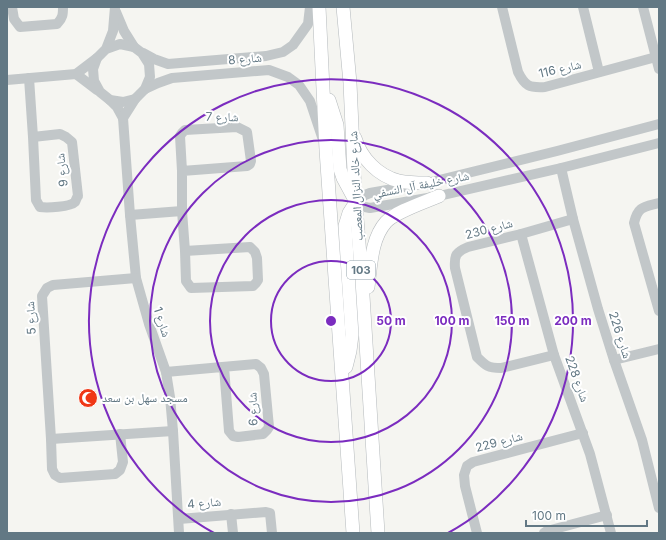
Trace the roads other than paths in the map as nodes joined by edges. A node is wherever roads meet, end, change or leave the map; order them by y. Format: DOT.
graph roads {
  1 [pos="12,7"];
  2 [pos="63,7"];
  3 [pos="310,7"];
  4 [pos="319,7"];
  5 [pos="343,7"];
  6 [pos="502,7"];
  7 [pos="583,7"];
  8 [pos="643,7"];
  9 [pos="115,9"];
  10 [pos="106,49"];
  11 [pos="138,50"];
  12 [pos="656,57"];
  13 [pos="97,58"];
  14 [pos="659,69"];
  15 [pos="599,72"];
  16 [pos="76,74"];
  17 [pos="29,78"];
  18 [pos="7,80"];
  19 [pos="323,81"];
  20 [pos="146,89"];
  21 [pos="100,92"];
  22 [pos="135,99"];
  23 [pos="110,100"];
  24 [pos="123,118"];
  25 [pos="659,124"];
  26 [pos="352,130"];
  27 [pos="33,137"];
  28 [pos="659,143"];
  29 [pos="326,150"];
  30 [pos="561,168"];
  31 [pos="182,171"];
  32 [pos="427,183"];
  33 [pos="439,196"];
  34 [pos="356,202"];
  35 [pos="659,203"];
  36 [pos="182,211"];
  37 [pos="130,215"];
  38 [pos="573,219"];
  39 [pos="521,234"];
  40 [pos="185,251"];
  41 [pos="136,278"];
  42 [pos="659,311"];
  43 [pos="364,316"];
  44 [pos="659,349"];
  45 [pos="554,355"];
  46 [pos="614,360"];
  47 [pos="224,367"];
  48 [pos="166,372"];
  49 [pos="343,384"];
  50 [pos="173,431"];
  51 [pos="583,433"];
  52 [pos="120,434"];
  53 [pos="51,439"];
  54 [pos="657,492"];
  55 [pos="659,508"];
  56 [pos="231,514"];
  57 [pos="607,515"];
  58 [pos="179,518"];
  59 [pos="180,533"];
  60 [pos="233,533"];
  61 [pos="272,533"];
  62 [pos="353,533"];
  63 [pos="378,533"];
  64 [pos="477,533"];
  65 [pos="544,533"];
  66 [pos="611,533"];
  1 -- 2 [label="street"];
  3 -- 11 [label="street, شارع 8"];
  4 -- 19 [label="main road, 103"];
  5 -- 26 [label="main road, شارع خالد النزال المعصب / 103"];
  6 -- 15 [label="street, شارع 116"];
  7 -- 15 [label="street"];
  8 -- 12 [label="street"];
  9 -- 10 [label="street"];
  9 -- 11 [label="street"];
  10 -- 11 [label="street"];
  10 -- 13 [label="street"];
  11 -- 20 [label="street"];
  12 -- 14 [label="street"];
  12 -- 15 [label="street, شارع 116"];
  13 -- 16 [label="street"];
  13 -- 21 [label="street"];
  16 -- 17 [label="street"];
  16 -- 21 [label="street"];
  17 -- 18 [label="street"];
  17 -- 27 [label="street, شارع 9"];
  19 -- 29 [label="main road, 103"];
  19 -- 34 [label="main road"];
  20 -- 22 [label="street"];
  20 -- 29 [label="street, شارع 8"];
  21 -- 23 [label="street"];
  22 -- 23 [label="street"];
  22 -- 24 [label="street"];
  23 -- 24 [label="street"];
  24 -- 37 [label="street, شارع 1"];
  25 -- 32 [label="street, شارع خليفة آل النسفي"];
  26 -- 32 [label="main road"];
  26 -- 34 [label="main road, شارع خالد النزال المعصب / 103"];
  27 -- 27 [label="street, شارع 9"];
  28 -- 30 [label="street, شارع خليفة آل النسفي"];
  29 -- 49 [label="main road, 103"];
  30 -- 33 [label="street, شارع خليفة آل النسفي"];
  30 -- 38 [label="street, شارع 226"];
  31 -- 31 [label="street, شارع 7"];
  31 -- 36 [label="street, شارع 7"];
  32 -- 34 [label="street, شارع خليفة آل النسفي"];
  33 -- 34 [label="street, شارع خليفة آل النسفي"];
  33 -- 43 [label="main road"];
  34 -- 43 [label="main road, شارع خالد النزال المعصب / 103"];
  34 -- 49 [label="main road"];
  35 -- 42 [label="street"];
  36 -- 37 [label="street"];
  36 -- 40 [label="street, شارع 7"];
  37 -- 41 [label="street, شارع 1"];
  38 -- 39 [label="street, شارع 230"];
  38 -- 46 [label="street, شارع 226"];
  39 -- 45 [label="street, شارع 228"];
  39 -- 45 [label="street, شارع 230"];
  40 -- 40 [label="street, شارع 7"];
  41 -- 48 [label="street, شارع 1"];
  41 -- 53 [label="street, شارع 5"];
  43 -- 63 [label="main road, شارع خالد النزال المعصب / 103"];
  44 -- 46 [label="street"];
  45 -- 51 [label="street, شارع 228"];
  46 -- 54 [label="street, شارع 226"];
  47 -- 47 [label="street, شارع 6"];
  47 -- 48 [label="street, شارع 6"];
  48 -- 50 [label="street, شارع 1"];
  49 -- 62 [label="main road, 103"];
  50 -- 52 [label="street"];
  50 -- 58 [label="street, شارع 1"];
  51 -- 57 [label="street, شارع 228"];
  51 -- 64 [label="street, شارع 229"];
  52 -- 53 [label="street"];
  52 -- 53 [label="street, شارع 5"];
  54 -- 55 [label="street, شارع 226"];
  56 -- 58 [label="street, شارع 4"];
  56 -- 60 [label="street, شارع 4"];
  56 -- 61 [label="street, شارع 4"];
  57 -- 65 [label="street"];
  57 -- 66 [label="street, شارع 228"];
  58 -- 59 [label="street, شارع 1"];
}
